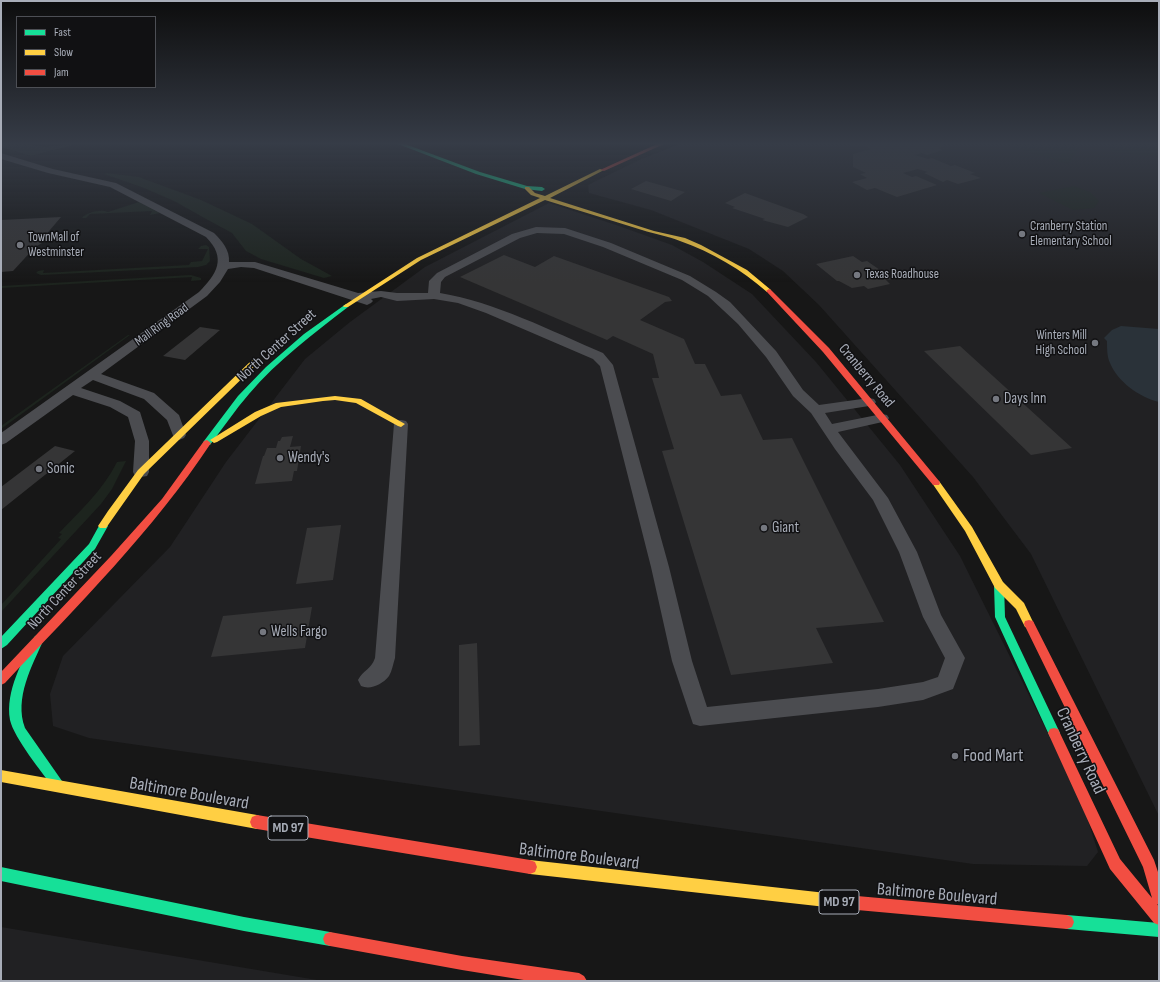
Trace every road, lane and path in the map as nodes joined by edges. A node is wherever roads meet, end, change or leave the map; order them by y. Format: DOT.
graph roads {
  1 [pos="122,190"];
  2 [pos="527,190"];
  3 [pos="550,190"];
  4 [pos="562,190"];
  5 [pos="530,191"];
  6 [pos="556,193"];
  7 [pos="544,194"];
  8 [pos="482,218"];
  9 [pos="667,234"];
  10 [pos="223,266"];
  11 [pos="351,292"];
  12 [pos="434,296"];
  13 [pos="332,300"];
  14 [pos="467,303"];
  15 [pos="263,355"];
  16 [pos="92,375"];
  17 [pos="72,390"];
  18 [pos="869,402"];
  19 [pos="816,410"];
  20 [pos="882,418"];
  21 [pos="401,424"];
  22 [pos="828,430"];
  23 [pos="179,435"];
  24 [pos="1,440"];
  25 [pos="205,446"];
  26 [pos="175,453"];
  27 [pos="141,472"];
  28 [pos="170,479"];
  29 [pos="165,501"];
  30 [pos="999,585"];
  31 [pos="39,639"];
  32 [pos="2,643"];
  33 [pos="1,680"];
  34 [pos="368,680"];
  35 [pos="1,776"];
  36 [pos="58,786"];
  37 [pos="1,874"];
  38 [pos="1159,898"];
  39 [pos="1159,918"];
  40 [pos="1159,930"];
  41 [pos="579,981"];
  1 -- 10 [label="street"];
  2 -- 5 [label="main road"];
  3 -- 7 [label="main road, North Center Street"];
  4 -- 6 [label="main road, North Center Street"];
  5 -- 7 [label="main road, North Center Street"];
  5 -- 8 [label="main road, North Center Street"];
  6 -- 7 [label="main road, North Center Street"];
  6 -- 9 [label="main road, Cranberry Road"];
  7 -- 9 [label="main road, Cranberry Road"];
  7 -- 11 [label="main road, North Center Street"];
  9 -- 18 [label="main road, Cranberry Road"];
  10 -- 11 [label="street"];
  10 -- 16 [label="street, Mall Ring Road"];
  11 -- 12 [label="street"];
  11 -- 13 [label="main road, North Center Street"];
  11 -- 14 [label="street"];
  11 -- 25 [label="main road, North Center Street"];
  12 -- 14 [label="street"];
  12 -- 19 [label="street"];
  14 -- 22 [label="street"];
  15 -- 23 [label="main road, North Center Street"];
  16 -- 17 [label="street, Mall Ring Road"];
  16 -- 23 [label="street"];
  17 -- 24 [label="street, Mall Ring Road"];
  17 -- 27 [label="street"];
  18 -- 19 [label="street"];
  18 -- 20 [label="main road, Cranberry Road"];
  19 -- 22 [label="street"];
  20 -- 22 [label="street"];
  20 -- 30 [label="main road, Cranberry Road"];
  21 -- 25 [label="main road"];
  21 -- 34 [label="street"];
  23 -- 26 [label="main road"];
  23 -- 27 [label="main road, North Center Street"];
  25 -- 29 [label="main road, North Center Street"];
  27 -- 32 [label="main road, North Center Street"];
  28 -- 29 [label="main road"];
  29 -- 31 [label="main road, North Center Street"];
  30 -- 38 [label="main road, Cranberry Road"];
  30 -- 39 [label="main road, Cranberry Road"];
  31 -- 33 [label="main road, North Center Street"];
  31 -- 36 [label="main road"];
  35 -- 36 [label="main road, Baltimore Boulevard / MD 97"];
  36 -- 40 [label="main road, Baltimore Boulevard / MD 97"];
  37 -- 41 [label="main road"];
}
